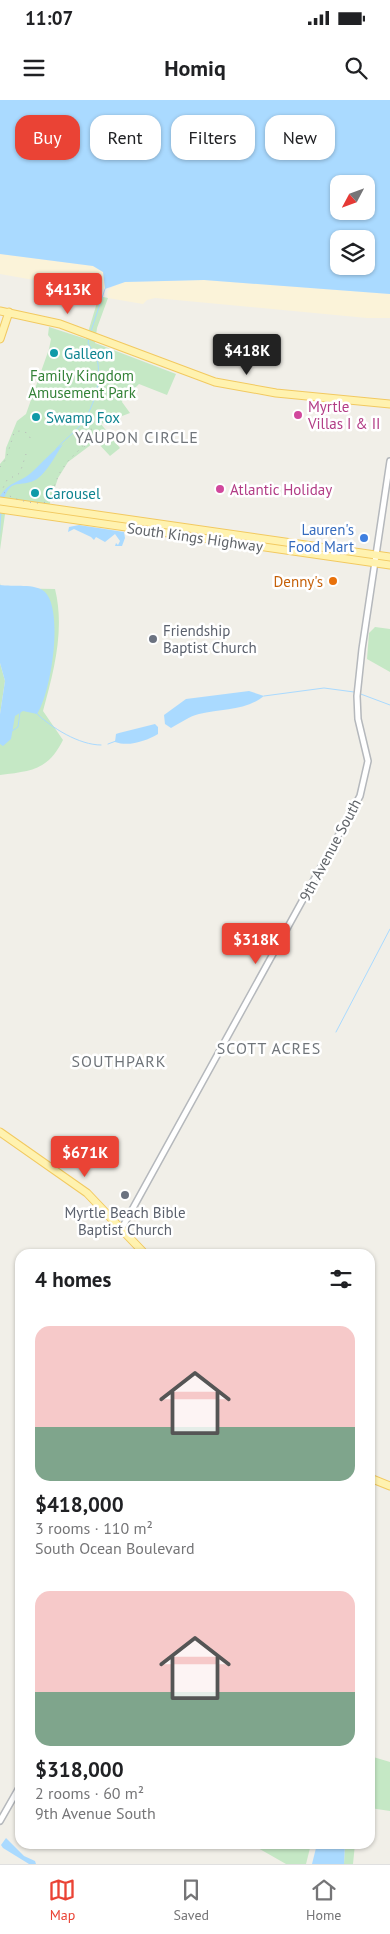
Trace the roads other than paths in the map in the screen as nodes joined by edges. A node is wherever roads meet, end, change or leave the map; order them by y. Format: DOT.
graph roads {
  1 [pos="0,311"];
  2 [pos="9,312"];
  3 [pos="0,339"];
  4 [pos="390,404"];
  5 [pos="390,462"];
  6 [pos="0,502"];
  7 [pos="11,507"];
  8 [pos="0,509"];
  9 [pos="376,555"];
  10 [pos="390,557"];
  11 [pos="375,563"];
  12 [pos="390,565"];
  13 [pos="0,1132"];
  14 [pos="122,1228"];
  15 [pos="141,1249"];
  16 [pos="375,1480"];
  17 [pos="390,1486"];
  18 [pos="15,1795"];
  19 [pos="0,1821"];
  1 -- 2 [label="main road"];
  2 -- 3 [label="main road"];
  2 -- 4 [label="main road"];
  5 -- 9 [label="street, 9th Avenue South"];
  6 -- 7 [label="main road, South Kings Highway"];
  7 -- 8 [label="main road, South Kings Highway"];
  7 -- 9 [label="main road, South Kings Highway"];
  7 -- 11 [label="main road, South Kings Highway"];
  9 -- 10 [label="main road, South Kings Highway"];
  9 -- 11 [label="street, 9th Avenue South"];
  11 -- 12 [label="main road, South Kings Highway"];
  11 -- 14 [label="street, 9th Avenue South"];
  13 -- 14 [label="main road"];
  14 -- 15 [label="main road"];
  16 -- 17 [label="main road"];
  18 -- 19 [label="street"];
}
